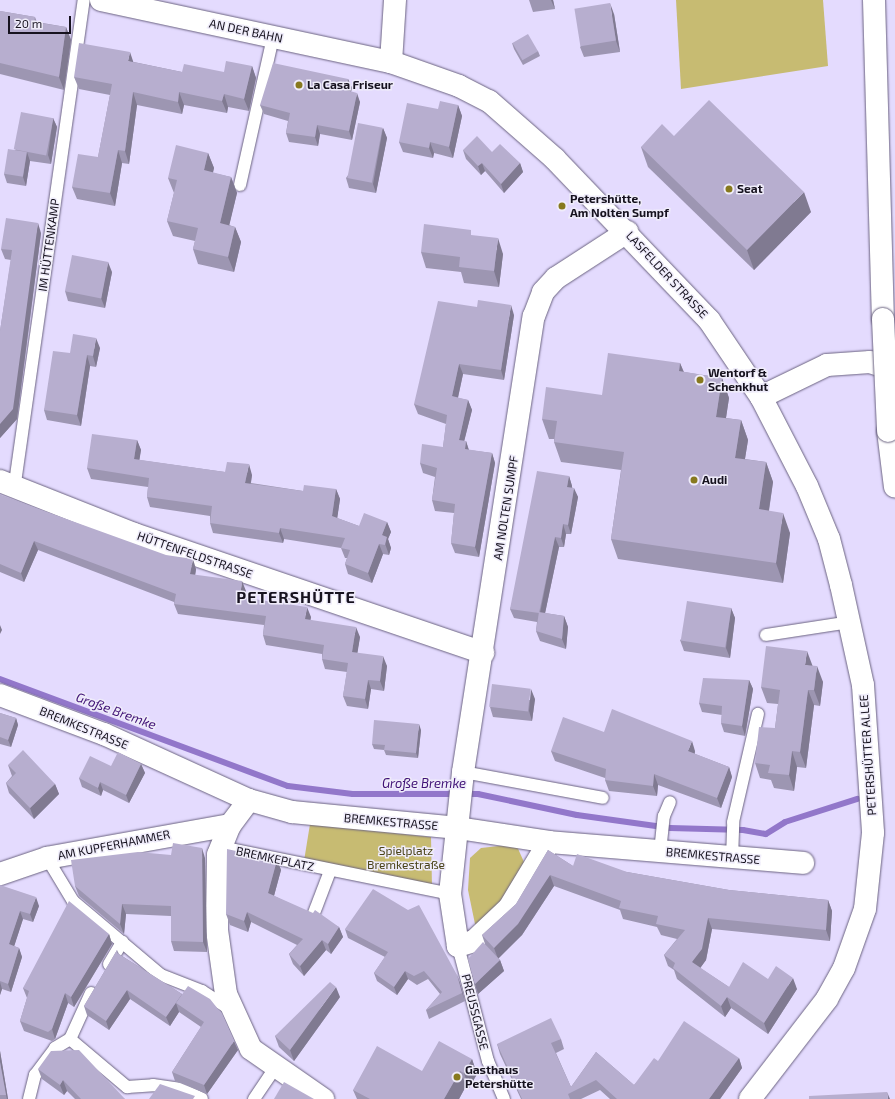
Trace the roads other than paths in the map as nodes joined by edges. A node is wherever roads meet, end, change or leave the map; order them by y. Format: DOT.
graph roads {
  1 [pos="84,0"];
  2 [pos="101,0"];
  3 [pos="395,0"];
  4 [pos="874,0"];
  5 [pos="273,37"];
  6 [pos="391,62"];
  7 [pos="240,185"];
  8 [pos="627,232"];
  9 [pos="895,370"];
  10 [pos="761,397"];
  11 [pos="7,486"];
  12 [pos="895,487"];
  13 [pos="850,622"];
  14 [pos="766,635"];
  15 [pos="483,653"];
  16 [pos="0,695"];
  17 [pos="758,714"];
  18 [pos="463,778"];
  19 [pos="603,798"];
  20 [pos="249,800"];
  21 [pos="670,802"];
  22 [pos="459,818"];
  23 [pos="230,825"];
  24 [pos="549,842"];
  25 [pos="220,847"];
  26 [pos="660,852"];
  27 [pos="47,858"];
  28 [pos="732,859"];
  29 [pos="803,863"];
  30 [pos="330,871"];
  31 [pos="0,874"];
  32 [pos="450,894"];
  33 [pos="314,912"];
  34 [pos="122,942"];
  35 [pos="458,946"];
  36 [pos="232,1011"];
  37 [pos="70,1039"];
  38 [pos="275,1068"];
  39 [pos="29,1099"];
  40 [pos="202,1099"];
  41 [pos="254,1099"];
  42 [pos="322,1099"];
  43 [pos="504,1099"];
  44 [pos="750,1099"];
  1 -- 11 [label="lane, IM HÜTTENKAMP"];
  2 -- 5 [label="main road, AN DER BAHN"];
  3 -- 6 [label="main road"];
  4 -- 12 [label="main road, bridge"];
  5 -- 6 [label="main road, AN DER BAHN"];
  5 -- 7 [label="lane"];
  6 -- 8 [label="main road, LASFELDER STRASSE"];
  8 -- 10 [label="main road, LASFELDER STRASSE"];
  8 -- 15 [label="main road, AM NOLTEN SUMPF"];
  9 -- 10 [label="main road"];
  10 -- 13 [label="main road, PETERSHÜTTER ALLEE"];
  11 -- 15 [label="main road, HÜTTENFELDSTRASSE"];
  13 -- 14 [label="lane"];
  13 -- 44 [label="main road, PETERSHÜTTER ALLEE"];
  15 -- 18 [label="main road, AM NOLTEN SUMPF"];
  16 -- 20 [label="main road, BREMKESTRASSE"];
  17 -- 28 [label="lane"];
  18 -- 19 [label="lane"];
  18 -- 22 [label="main road, AM NOLTEN SUMPF"];
  20 -- 22 [label="main road, BREMKESTRASSE"];
  20 -- 23 [label="main road"];
  21 -- 26 [label="lane"];
  22 -- 24 [label="main road, BREMKESTRASSE"];
  22 -- 32 [label="main road"];
  23 -- 25 [label="main road"];
  23 -- 27 [label="main road, AM KUPFERHAMMER"];
  24 -- 26 [label="main road, BREMKESTRASSE"];
  24 -- 35 [label="main road"];
  25 -- 30 [label="lane, BREMKEPLATZ"];
  25 -- 36 [label="main road"];
  26 -- 28 [label="main road, BREMKESTRASSE"];
  27 -- 31 [label="main road, AM KUPFERHAMMER"];
  27 -- 34 [label="lane"];
  28 -- 29 [label="main road, BREMKESTRASSE"];
  30 -- 32 [label="lane, BREMKEPLATZ"];
  30 -- 33 [label="lane, BREMKEPLATZ"];
  32 -- 35 [label="main road"];
  34 -- 36 [label="lane"];
  34 -- 37 [label="lane"];
  35 -- 43 [label="lane, PREUSSGASSE"];
  36 -- 38 [label="main road"];
  37 -- 39 [label="lane"];
  37 -- 40 [label="lane"];
  38 -- 41 [label="lane"];
  38 -- 42 [label="main road"];
}
